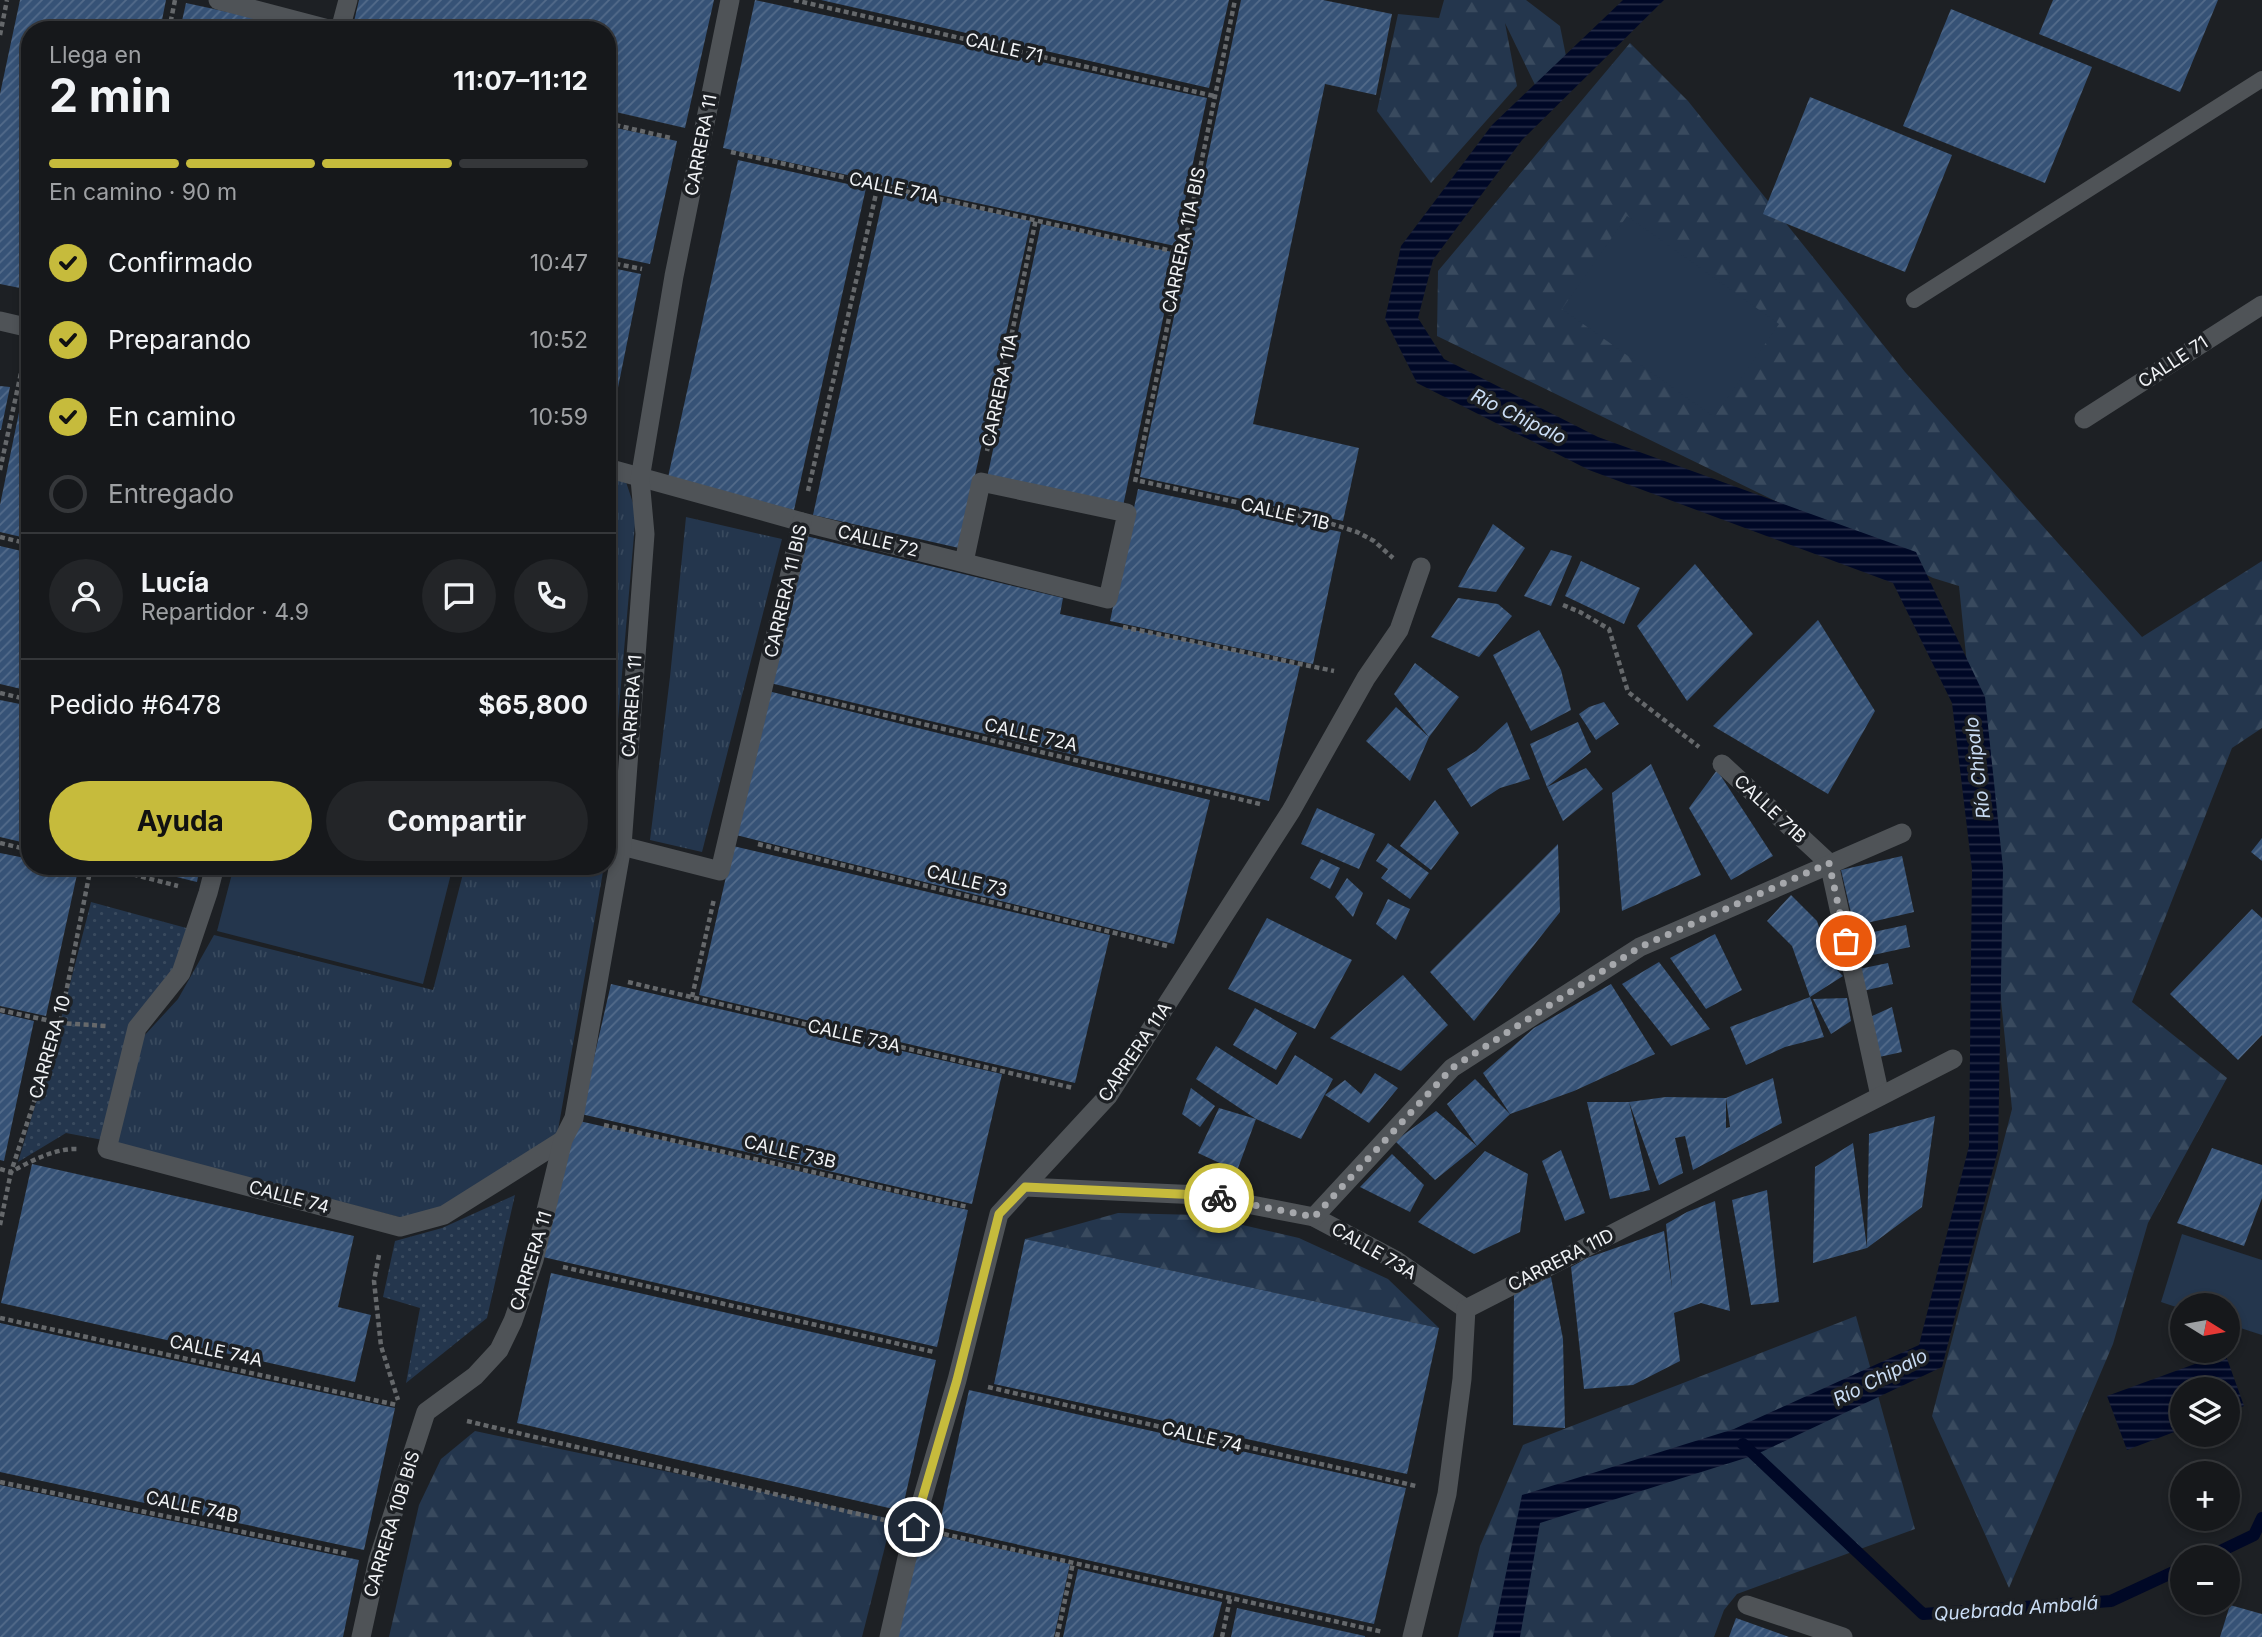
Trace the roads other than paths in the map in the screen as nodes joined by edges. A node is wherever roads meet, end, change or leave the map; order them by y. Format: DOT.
graph roads {
  1 [pos="218,0"];
  2 [pos="348,0"];
  3 [pos="730,0"];
  4 [pos="298,21"];
  5 [pos="342,21"];
  6 [pos="2262,79"];
  7 [pos="1914,300"];
  8 [pos="2262,305"];
  9 [pos="0,321"];
  10 [pos="21,326"];
  11 [pos="2084,419"];
  12 [pos="616,471"];
  13 [pos="640,479"];
  14 [pos="802,522"];
  15 [pos="964,562"];
  16 [pos="1418,576"];
  17 [pos="1722,764"];
  18 [pos="1902,833"];
  19 [pos="622,846"];
  20 [pos="1829,863"];
  21 [pos="213,875"];
  22 [pos="1953,1059"];
  23 [pos="1880,1096"];
  24 [pos="563,1140"];
  25 [pos="1025,1187"];
  26 [pos="1314,1217"];
  27 [pos="1466,1309"];
  28 [pos="426,1412"];
  29 [pos="1747,1605"];
  30 [pos="361,1637"];
  31 [pos="889,1637"];
  32 [pos="1412,1637"];
  33 [pos="1843,1637"];
  1 -- 4 [label="street"];
  2 -- 5 [label="street"];
  3 -- 13 [label="street, CARRERA 11"];
  6 -- 7 [label="lane"];
  8 -- 11 [label="street, CALLE 71"];
  9 -- 10 [label="street"];
  12 -- 13 [label="street, CALLE 72"];
  13 -- 14 [label="street, CALLE 72"];
  13 -- 19 [label="street, CARRERA 11"];
  14 -- 15 [label="street, CALLE 72"];
  14 -- 19 [label="street, CARRERA 11 BIS"];
  15 -- 15 [label="street, CALLE 72"];
  16 -- 25 [label="street, CARRERA 11A"];
  17 -- 20 [label="street, CALLE 71B"];
  18 -- 20 [label="street"];
  19 -- 24 [label="street, CARRERA 11"];
  20 -- 23 [label="street"];
  20 -- 26 [label="street"];
  21 -- 24 [label="street, CALLE 74"];
  22 -- 23 [label="street, CARRERA 11D"];
  23 -- 27 [label="street, CARRERA 11D"];
  24 -- 28 [label="street, CARRERA 11"];
  25 -- 26 [label="street, CALLE 73A"];
  25 -- 31 [label="street, CARRERA 11A"];
  26 -- 27 [label="street, CALLE 73A"];
  27 -- 32 [label="street"];
  28 -- 30 [label="street, CARRERA 10B BIS"];
  29 -- 33 [label="street"];
}
